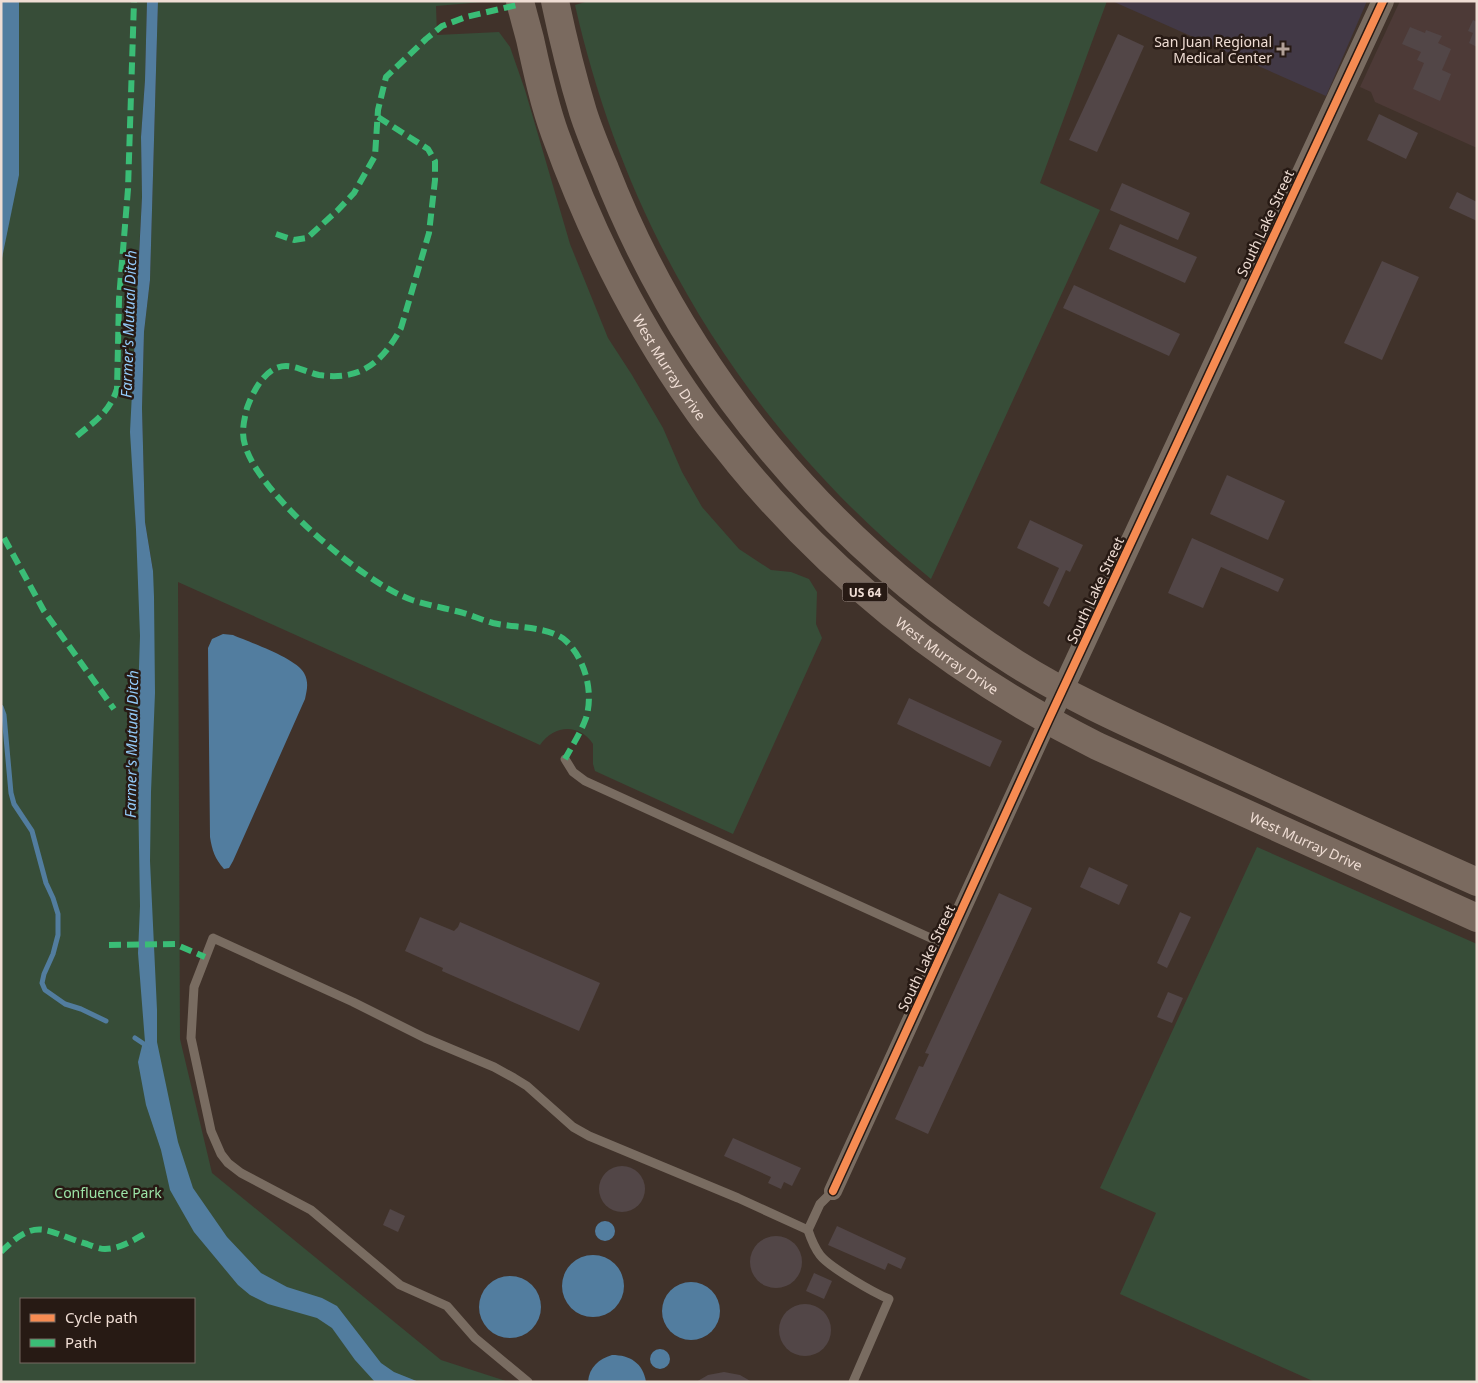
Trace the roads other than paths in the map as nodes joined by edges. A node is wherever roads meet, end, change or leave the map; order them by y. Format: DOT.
graph roads {
  1 [pos="520,1"];
  2 [pos="555,1"];
  3 [pos="1383,1"];
  4 [pos="1062,691"];
  5 [pos="1048,721"];
  6 [pos="565,759"];
  7 [pos="1477,882"];
  8 [pos="1477,918"];
  9 [pos="946,945"];
  10 [pos="833,1191"];
  11 [pos="808,1230"];
  12 [pos="528,1382"];
  13 [pos="853,1382"];
  1 -- 5 [label="highway, West Murray Drive / US 64"];
  2 -- 4 [label="highway, US 64"];
  3 -- 4 [label="street, South Lake Street"];
  4 -- 5 [label="street, South Lake Street"];
  4 -- 7 [label="highway, US 64"];
  5 -- 8 [label="highway, West Murray Drive / US 64"];
  5 -- 9 [label="street, South Lake Street"];
  6 -- 9 [label="lane"];
  9 -- 10 [label="street, South Lake Street"];
  10 -- 11 [label="lane"];
  11 -- 12 [label="lane"];
  11 -- 13 [label="lane"];
}
